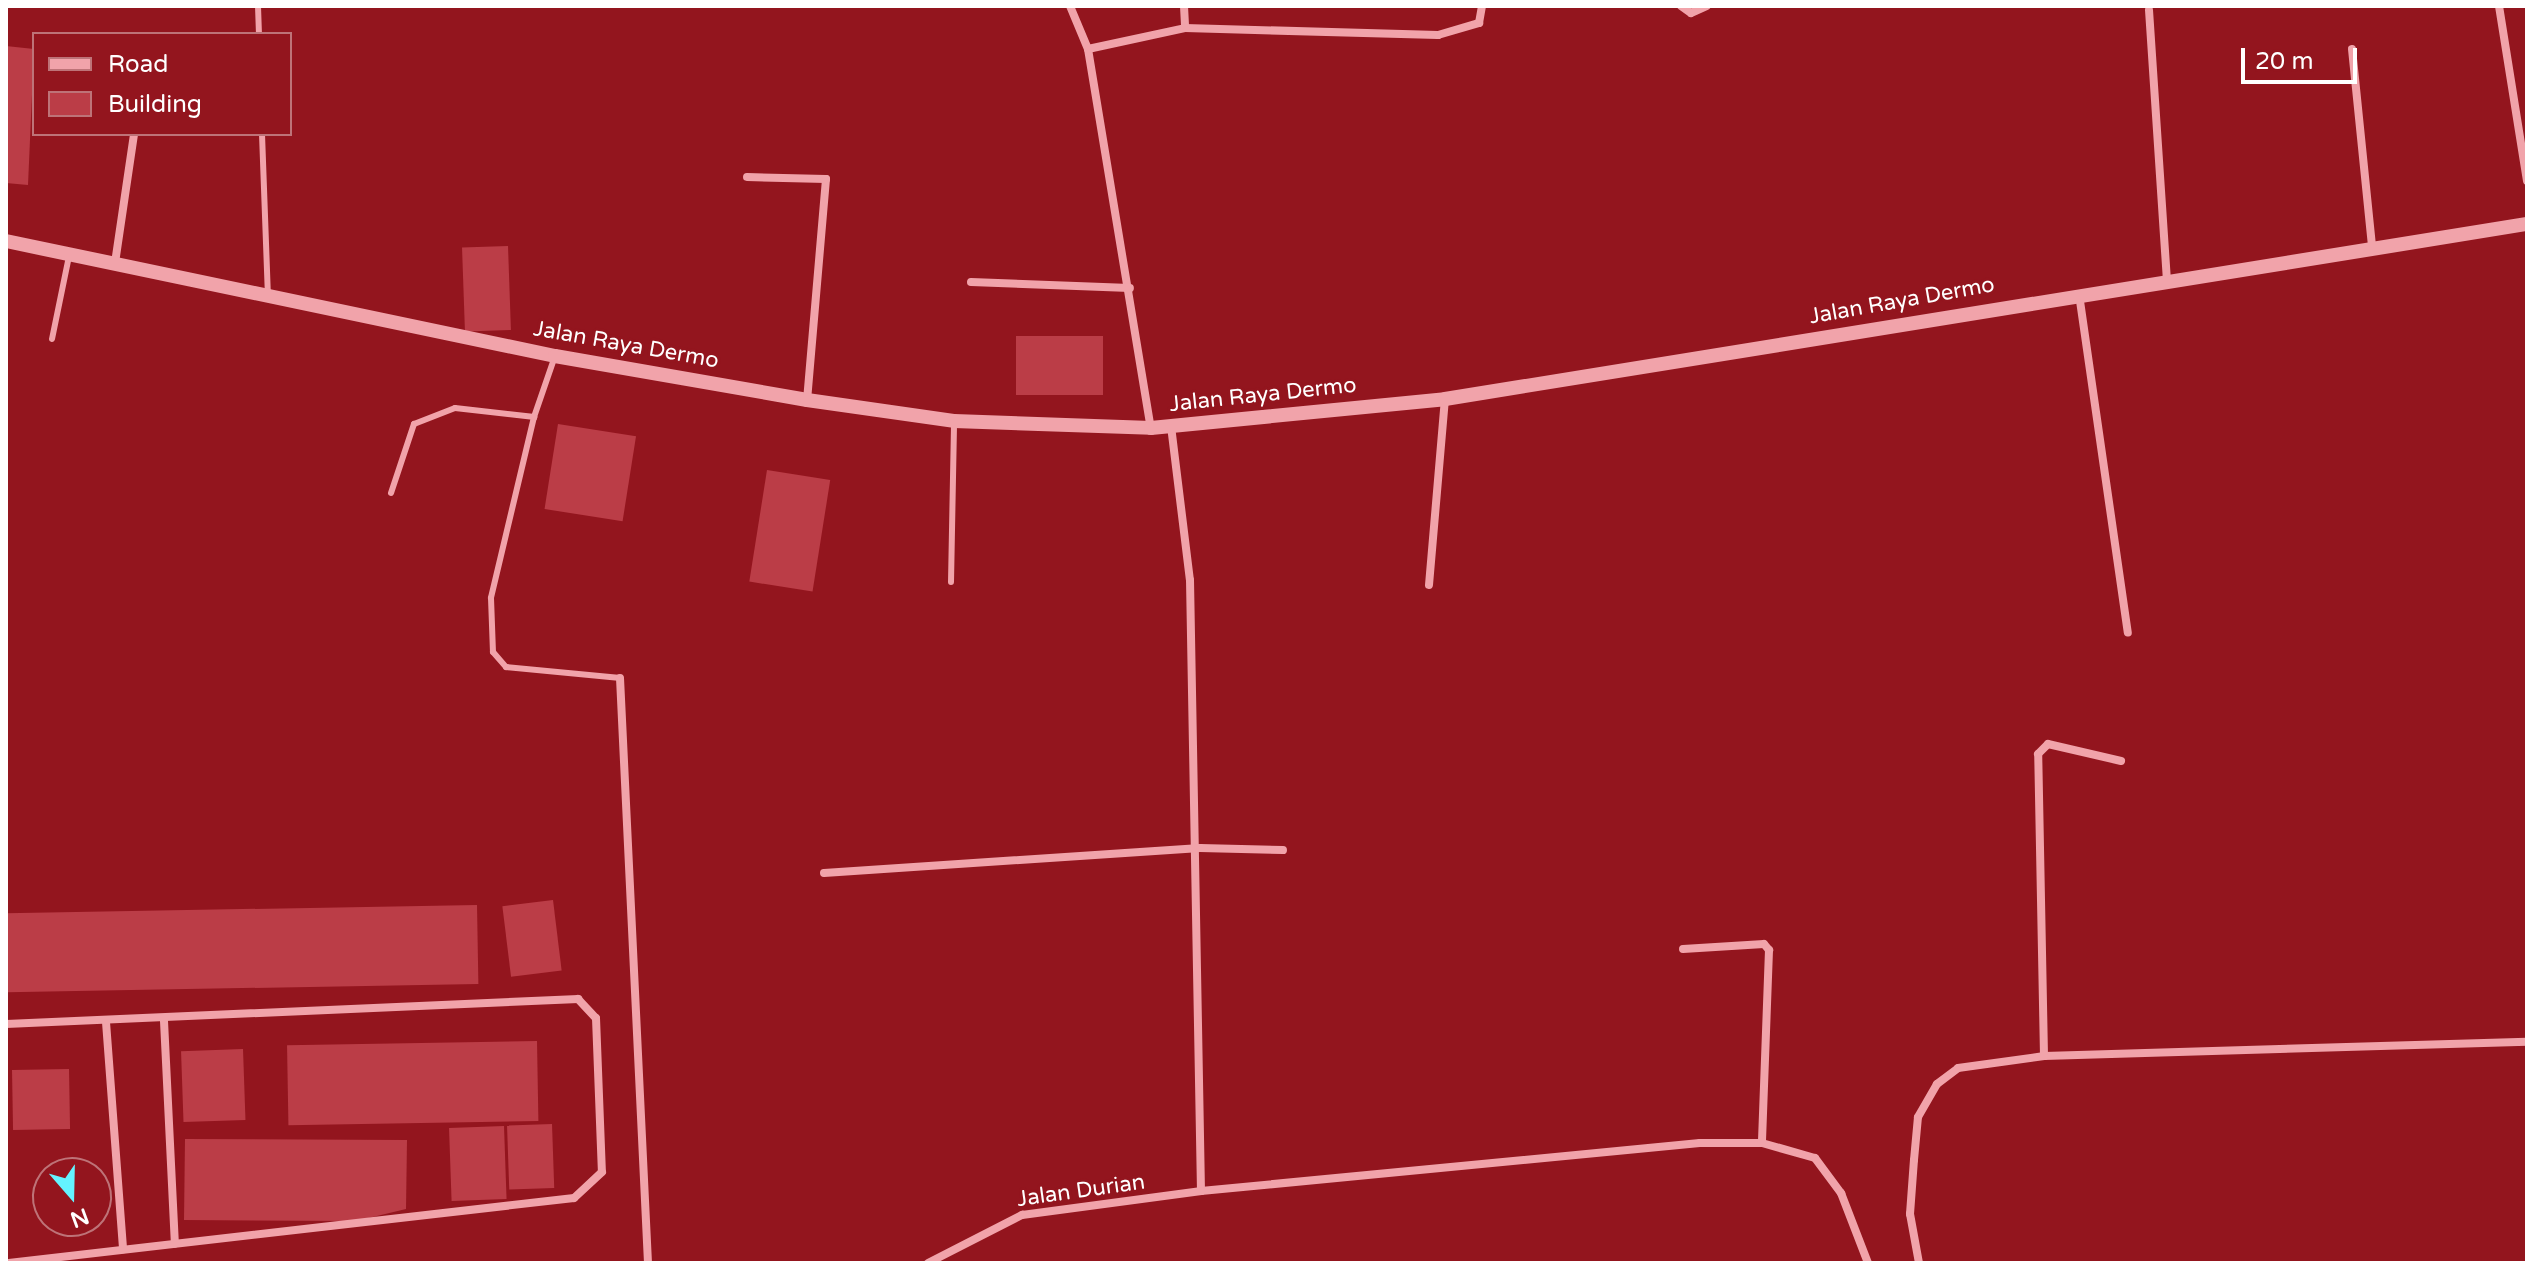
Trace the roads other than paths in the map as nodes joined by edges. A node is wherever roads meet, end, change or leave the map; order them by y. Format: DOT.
graph roads {
  1 [pos="258,6"];
  2 [pos="1070,6"];
  3 [pos="1184,6"];
  4 [pos="1482,6"];
  5 [pos="1681,6"];
  6 [pos="1707,6"];
  7 [pos="2499,6"];
  8 [pos="2149,10"];
  9 [pos="1185,28"];
  10 [pos="259,32"];
  11 [pos="1088,49"];
  12 [pos="2352,49"];
  13 [pos="134,136"];
  14 [pos="262,136"];
  15 [pos="747,177"];
  16 [pos="2527,181"];
  17 [pos="2527,224"];
  18 [pos="6,241"];
  19 [pos="2372,247"];
  20 [pos="69,256"];
  21 [pos="115,263"];
  22 [pos="2167,279"];
  23 [pos="971,282"];
  24 [pos="1130,288"];
  25 [pos="2079,293"];
  26 [pos="268,297"];
  27 [pos="52,339"];
  28 [pos="555,356"];
  29 [pos="1445,399"];
  30 [pos="807,400"];
  31 [pos="534,417"];
  32 [pos="954,421"];
  33 [pos="1171,426"];
  34 [pos="1151,428"];
  35 [pos="391,493"];
  36 [pos="951,582"];
  37 [pos="1429,585"];
  38 [pos="2128,632"];
  39 [pos="620,678"];
  40 [pos="2121,761"];
  41 [pos="1200,848"];
  42 [pos="1283,850"];
  43 [pos="824,873"];
  44 [pos="1683,949"];
  45 [pos="164,1021"];
  46 [pos="106,1022"];
  47 [pos="6,1024"];
  48 [pos="2527,1042"];
  49 [pos="2044,1056"];
  50 [pos="1762,1143"];
  51 [pos="1201,1191"];
  52 [pos="175,1244"];
  53 [pos="123,1249"];
  54 [pos="9,1263"];
  55 [pos="648,1263"];
  56 [pos="928,1263"];
  57 [pos="1868,1263"];
  58 [pos="1919,1263"];
  1 -- 10 [label="lane"];
  2 -- 11 [label="street"];
  3 -- 9 [label="street"];
  4 -- 9 [label="street"];
  5 -- 6 [label="street"];
  7 -- 16 [label="street"];
  8 -- 22 [label="street"];
  9 -- 11 [label="street"];
  11 -- 24 [label="street"];
  12 -- 19 [label="street"];
  13 -- 21 [label="street"];
  14 -- 26 [label="lane"];
  15 -- 30 [label="street"];
  17 -- 19 [label="street, Jalan Raya Dermo"];
  18 -- 20 [label="street, Jalan Raya Dermo"];
  19 -- 22 [label="street, Jalan Raya Dermo"];
  20 -- 21 [label="street, Jalan Raya Dermo"];
  20 -- 27 [label="lane"];
  21 -- 26 [label="street, Jalan Raya Dermo"];
  22 -- 25 [label="street, Jalan Raya Dermo"];
  23 -- 24 [label="street"];
  24 -- 34 [label="street"];
  25 -- 29 [label="street, Jalan Raya Dermo"];
  25 -- 38 [label="street"];
  26 -- 28 [label="street, Jalan Raya Dermo"];
  28 -- 30 [label="street, Jalan Raya Dermo"];
  28 -- 31 [label="lane"];
  29 -- 33 [label="street, Jalan Raya Dermo"];
  29 -- 37 [label="street"];
  30 -- 32 [label="street, Jalan Raya Dermo"];
  31 -- 35 [label="lane"];
  31 -- 39 [label="lane"];
  32 -- 34 [label="street, Jalan Raya Dermo"];
  32 -- 36 [label="lane"];
  33 -- 34 [label="street, Jalan Raya Dermo"];
  33 -- 41 [label="street"];
  39 -- 55 [label="street"];
  40 -- 49 [label="street"];
  41 -- 42 [label="street"];
  41 -- 43 [label="street"];
  41 -- 51 [label="street"];
  44 -- 50 [label="street"];
  45 -- 46 [label="street"];
  45 -- 52 [label="street"];
  45 -- 52 [label="street"];
  46 -- 47 [label="street"];
  46 -- 53 [label="street"];
  48 -- 49 [label="street"];
  49 -- 58 [label="street"];
  50 -- 51 [label="street, Jalan Durian"];
  50 -- 57 [label="street, Jalan Durian"];
  51 -- 56 [label="street, Jalan Durian"];
  52 -- 53 [label="street"];
  53 -- 54 [label="street"];
}
